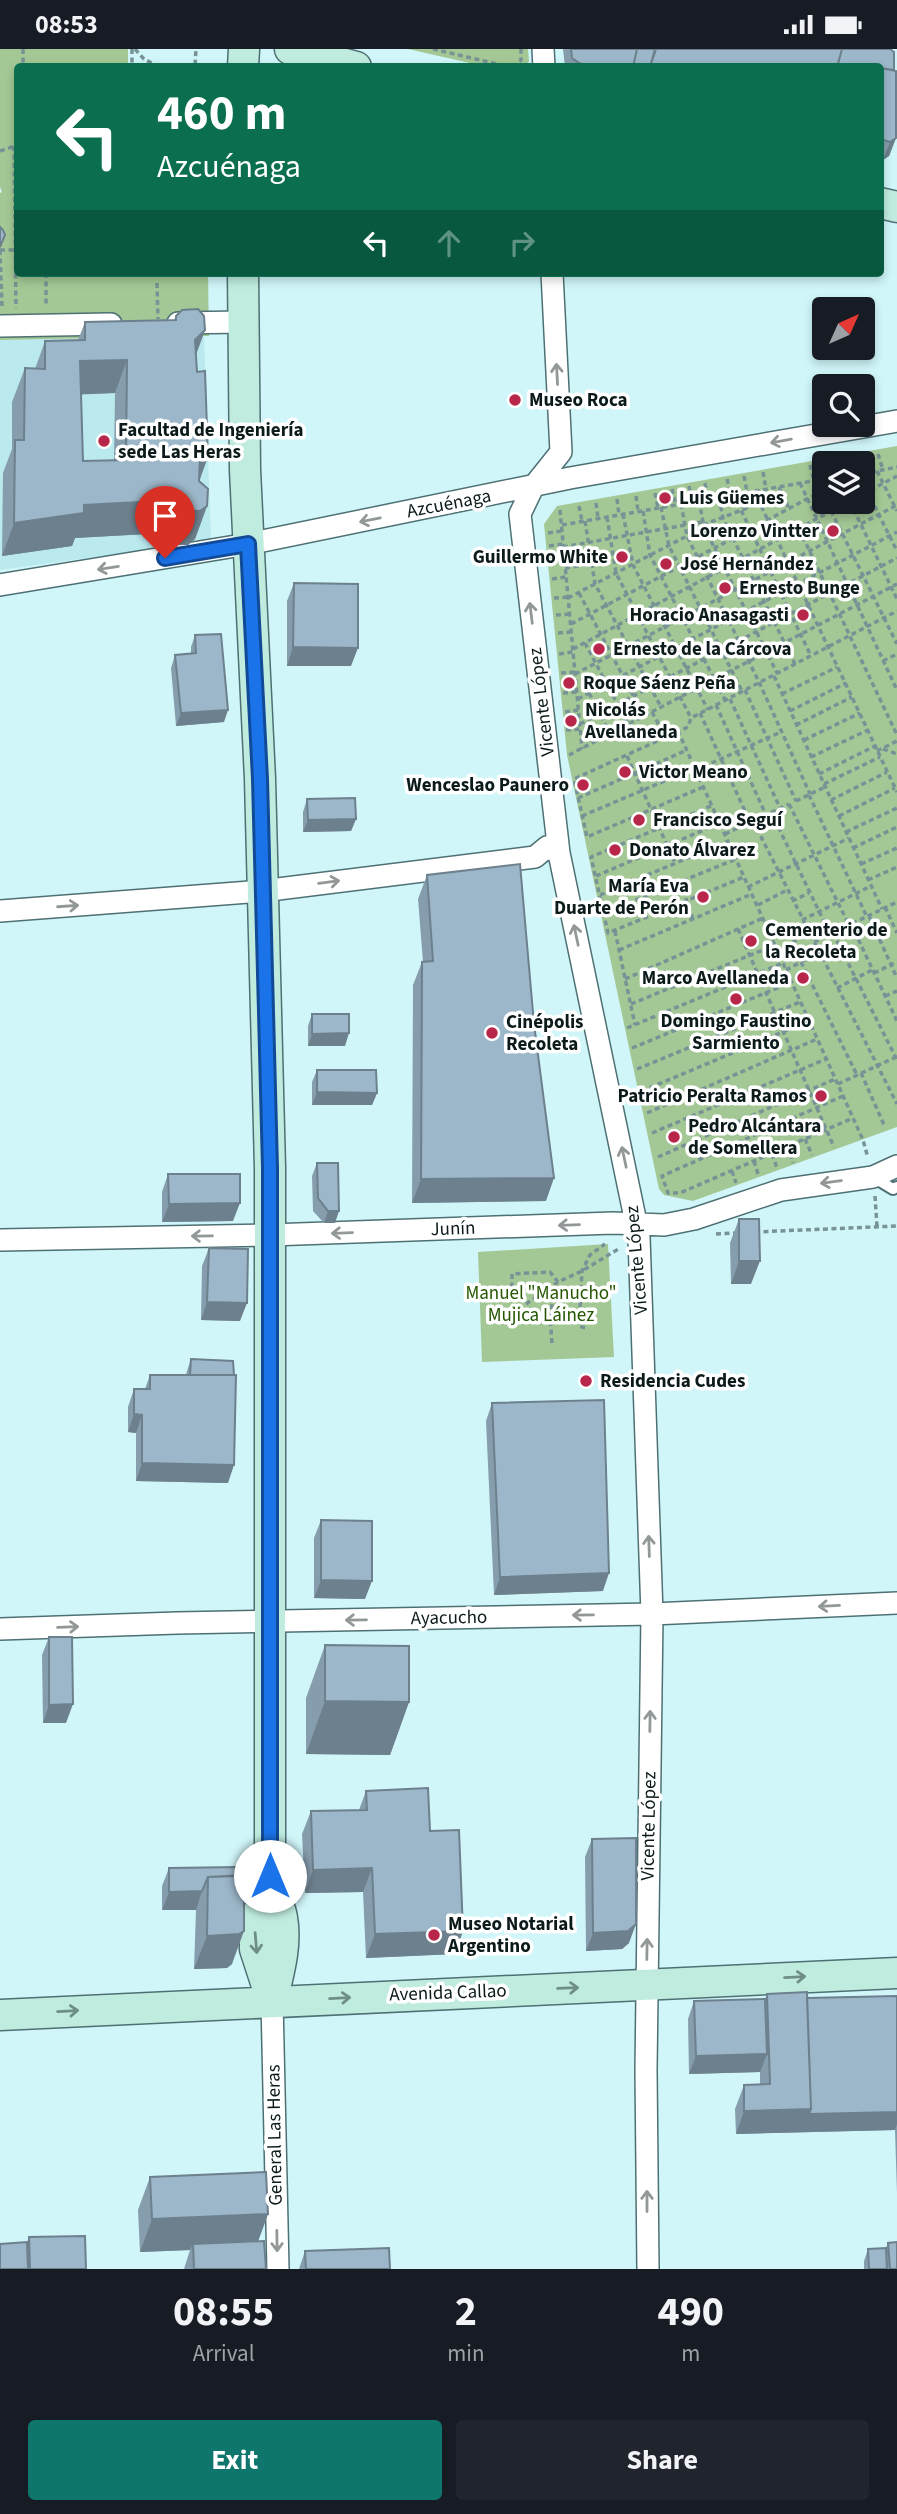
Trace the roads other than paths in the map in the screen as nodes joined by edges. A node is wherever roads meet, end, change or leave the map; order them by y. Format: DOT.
graph roads {
  1 [pos="290,49"];
  2 [pos="341,63"];
  3 [pos="243,277"];
  4 [pos="552,277"];
  5 [pos="243,322"];
  6 [pos="133,324"];
  7 [pos="158,324"];
  8 [pos="6,326"];
  9 [pos="897,421"];
  10 [pos="533,487"];
  11 [pos="248,544"];
  12 [pos="0,585"];
  13 [pos="559,853"];
  14 [pos="262,891"];
  15 [pos="0,911"];
  16 [pos="897,1166"];
  17 [pos="873,1177"];
  18 [pos="897,1187"];
  19 [pos="638,1231"];
  20 [pos="270,1235"];
  21 [pos="0,1240"];
  22 [pos="897,1603"];
  23 [pos="652,1614"];
  24 [pos="270,1621"];
  25 [pos="0,1629"];
  26 [pos="897,1973"];
  27 [pos="646,1984"];
  28 [pos="272,2001"];
  29 [pos="0,2015"];
  30 [pos="278,2269"];
  31 [pos="648,2269"];
  1 -- 2 [label="main road"];
  3 -- 5 [label="main road"];
  10 -- 4 [label="street, Vicente López, one-way"];
  5 -- 7 [label="street"];
  5 -- 11 [label="main road"];
  6 -- 8 [label="street"];
  9 -- 10 [label="street, Azcuénaga, one-way"];
  10 -- 11 [label="street, Azcuénaga, one-way"];
  13 -- 10 [label="street, Vicente López, one-way"];
  11 -- 12 [label="street, Azcuénaga, one-way"];
  11 -- 14 [label="main road"];
  14 -- 13 [label="street, one-way"];
  19 -- 13 [label="street, Vicente López, one-way"];
  15 -- 14 [label="street, one-way"];
  14 -- 20 [label="main road"];
  16 -- 17 [label="street, Junín"];
  17 -- 18 [label="lane"];
  17 -- 19 [label="street, Junín, one-way"];
  19 -- 20 [label="street, Junín, one-way"];
  23 -- 19 [label="street, Vicente López, one-way"];
  20 -- 21 [label="street, Junín, one-way"];
  20 -- 24 [label="main road"];
  22 -- 23 [label="street, Ayacucho, one-way"];
  23 -- 24 [label="street, Ayacucho, one-way"];
  27 -- 23 [label="street, Vicente López, one-way"];
  25 -- 24 [label="street, Ayacucho, one-way"];
  24 -- 28 [label="main road"];
  27 -- 26 [label="main road, Avenida Callao, one-way"];
  28 -- 27 [label="main road, Avenida Callao, one-way"];
  31 -- 27 [label="street, Vicente López, one-way"];
  29 -- 28 [label="main road, Avenida Callao, one-way"];
  28 -- 30 [label="street, General Las Heras, one-way"];
}
